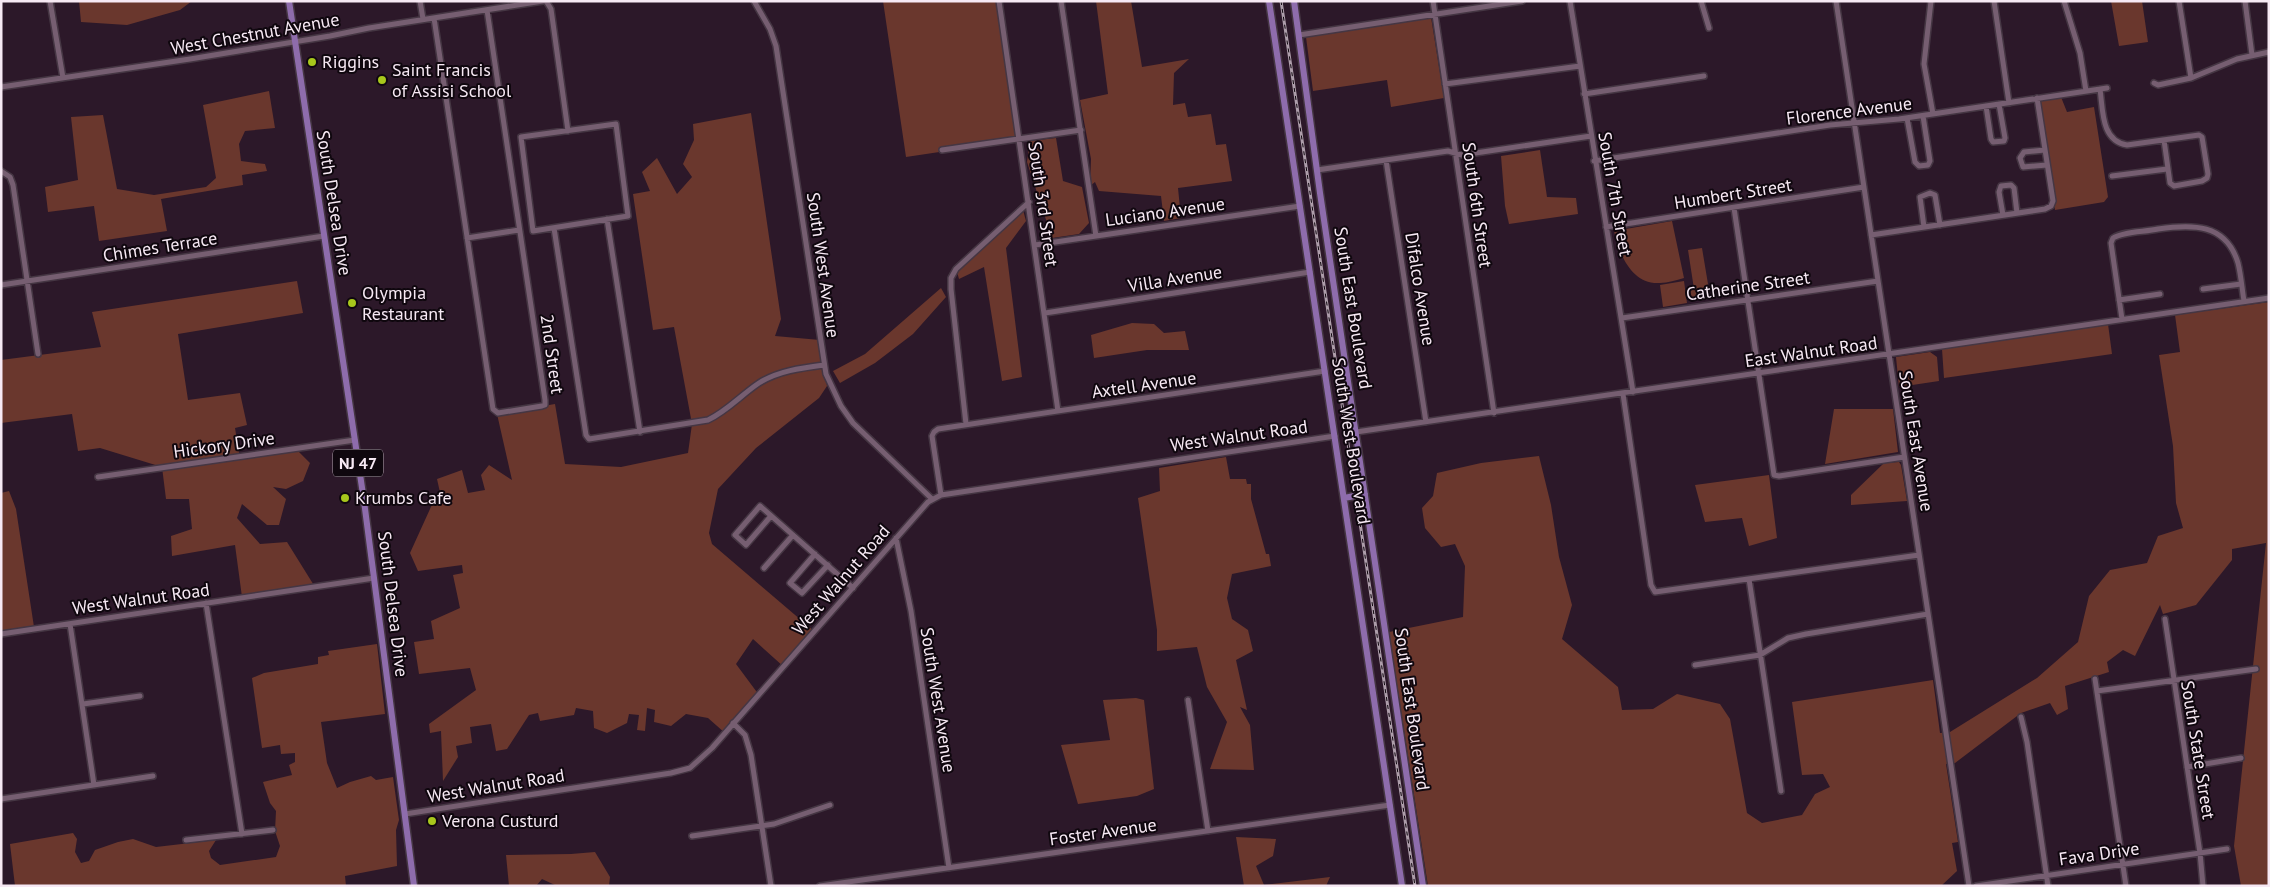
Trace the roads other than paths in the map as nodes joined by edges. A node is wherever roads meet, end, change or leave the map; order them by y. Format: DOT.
graph roads {
  1 [pos="50,1"];
  2 [pos="289,1"];
  3 [pos="420,1"];
  4 [pos="545,1"];
  5 [pos="754,1"];
  6 [pos="999,1"];
  7 [pos="1061,1"];
  8 [pos="1269,1"];
  9 [pos="1294,1"];
  10 [pos="1432,1"];
  11 [pos="1522,1"];
  12 [pos="1570,1"];
  13 [pos="1701,1"];
  14 [pos="1836,1"];
  15 [pos="1931,1"];
  16 [pos="1994,1"];
  17 [pos="2064,1"];
  18 [pos="2179,1"];
  19 [pos="2245,1"];
  20 [pos="487,10"];
  21 [pos="1434,14"];
  22 [pos="434,18"];
  23 [pos="422,20"];
  24 [pos="1709,28"];
  25 [pos="1299,35"];
  26 [pos="295,42"];
  27 [pos="2269,52"];
  28 [pos="2252,55"];
  29 [pos="1580,66"];
  30 [pos="1704,76"];
  31 [pos="63,78"];
  32 [pos="2191,78"];
  33 [pos="1,83"];
  34 [pos="2154,83"];
  35 [pos="1445,84"];
  36 [pos="2,87"];
  37 [pos="2107,88"];
  38 [pos="2100,89"];
  39 [pos="2086,91"];
  40 [pos="1584,94"];
  41 [pos="2037,98"];
  42 [pos="2009,102"];
  43 [pos="1999,104"];
  44 [pos="1986,106"];
  45 [pos="1933,114"];
  46 [pos="1923,116"];
  47 [pos="1907,118"];
  48 [pos="1854,122"];
  49 [pos="1081,130"];
  50 [pos="568,131"];
  51 [pos="1591,136"];
  52 [pos="1019,139"];
  53 [pos="2164,140"];
  54 [pos="942,150"];
  55 [pos="2045,150"];
  56 [pos="1455,153"];
  57 [pos="1386,160"];
  58 [pos="1594,161"];
  59 [pos="2047,165"];
  60 [pos="2167,169"];
  61 [pos="1317,170"];
  62 [pos="1,171"];
  63 [pos="2112,176"];
  64 [pos="1864,187"];
  65 [pos="1029,202"];
  66 [pos="1300,206"];
  67 [pos="1734,208"];
  68 [pos="2017,213"];
  69 [pos="2002,215"];
  70 [pos="607,219"];
  71 [pos="1940,225"];
  72 [pos="1606,227"];
  73 [pos="1924,227"];
  74 [pos="554,228"];
  75 [pos="519,230"];
  76 [pos="1871,235"];
  77 [pos="324,236"];
  78 [pos="1096,236"];
  79 [pos="467,238"];
  80 [pos="1035,245"];
  81 [pos="1310,272"];
  82 [pos="27,281"];
  83 [pos="1878,281"];
  84 [pos="2241,284"];
  85 [pos="1,285"];
  86 [pos="2204,288"];
  87 [pos="2160,294"];
  88 [pos="2269,298"];
  89 [pos="1748,300"];
  90 [pos="2119,300"];
  91 [pos="2244,302"];
  92 [pos="1045,312"];
  93 [pos="1622,318"];
  94 [pos="2122,320"];
  95 [pos="38,354"];
  96 [pos="1888,354"];
  97 [pos="824,365"];
  98 [pos="1325,371"];
  99 [pos="1758,373"];
  100 [pos="1633,392"];
  101 [pos="1622,394"];
  102 [pos="1058,411"];
  103 [pos="1494,412"];
  104 [pos="1426,422"];
  105 [pos="966,424"];
  106 [pos="640,432"];
  107 [pos="1356,432"];
  108 [pos="1335,436"];
  109 [pos="355,440"];
  110 [pos="1904,457"];
  111 [pos="98,477"];
  112 [pos="1365,494"];
  113 [pos="941,495"];
  114 [pos="1344,498"];
  115 [pos="932,499"];
  116 [pos="771,516"];
  117 [pos="793,535"];
  118 [pos="896,538"];
  119 [pos="815,554"];
  120 [pos="1919,554"];
  121 [pos="828,565"];
  122 [pos="764,568"];
  123 [pos="374,578"];
  124 [pos="1749,579"];
  125 [pos="853,588"];
  126 [pos="206,603"];
  127 [pos="1928,614"];
  128 [pos="2165,619"];
  129 [pos="70,624"];
  130 [pos="1,634"];
  131 [pos="1760,655"];
  132 [pos="1695,665"];
  133 [pos="2256,669"];
  134 [pos="2095,680"];
  135 [pos="2174,680"];
  136 [pos="2097,691"];
  137 [pos="140,696"];
  138 [pos="1188,700"];
  139 [pos="82,704"];
  140 [pos="2021,717"];
  141 [pos="734,723"];
  142 [pos="2240,758"];
  143 [pos="2187,767"];
  144 [pos="153,776"];
  145 [pos="94,785"];
  146 [pos="1781,791"];
  147 [pos="1,799"];
  148 [pos="830,805"];
  149 [pos="1390,805"];
  150 [pos="405,814"];
  151 [pos="762,827"];
  152 [pos="273,830"];
  153 [pos="1208,831"];
  154 [pos="242,834"];
  155 [pos="692,836"];
  156 [pos="186,840"];
  157 [pos="2227,849"];
  158 [pos="2200,853"];
  159 [pos="2124,864"];
  160 [pos="949,868"];
  161 [pos="2046,875"];
  162 [pos="414,886"];
  163 [pos="771,886"];
  164 [pos="820,886"];
  165 [pos="1402,886"];
  166 [pos="1422,886"];
  167 [pos="1969,886"];
  168 [pos="1976,886"];
  169 [pos="2048,886"];
  170 [pos="2126,886"];
  171 [pos="2203,886"];
  1 -- 31 [label="street"];
  2 -- 26 [label="main road, South Delsea Drive / NJ 47"];
  3 -- 23 [label="street"];
  4 -- 20 [label="street, West Chestnut Avenue"];
  4 -- 50 [label="street"];
  5 -- 97 [label="street, South West Avenue"];
  6 -- 52 [label="street, South 3rd Street"];
  7 -- 49 [label="street"];
  8 -- 66 [label="main road, South West Boulevard"];
  9 -- 25 [label="main road, South East Boulevard"];
  10 -- 21 [label="street, South 6th Street"];
  11 -- 21 [label="street"];
  12 -- 29 [label="street, South 7th Street"];
  13 -- 24 [label="street"];
  14 -- 48 [label="street, South East Avenue"];
  15 -- 45 [label="street"];
  16 -- 42 [label="street"];
  17 -- 39 [label="street"];
  18 -- 32 [label="street"];
  19 -- 28 [label="street"];
  20 -- 22 [label="street, West Chestnut Avenue"];
  20 -- 75 [label="street, 2nd Street"];
  21 -- 25 [label="street"];
  21 -- 35 [label="street, South 6th Street"];
  22 -- 23 [label="street, West Chestnut Avenue"];
  22 -- 79 [label="street, 2nd Street"];
  23 -- 26 [label="street, West Chestnut Avenue"];
  25 -- 61 [label="main road, South East Boulevard"];
  26 -- 31 [label="street, West Chestnut Avenue"];
  26 -- 77 [label="main road, South Delsea Drive / NJ 47"];
  27 -- 28 [label="street"];
  28 -- 32 [label="street"];
  29 -- 35 [label="street"];
  29 -- 40 [label="street, South 7th Street"];
  30 -- 40 [label="street"];
  31 -- 36 [label="street, West Chestnut Avenue"];
  32 -- 34 [label="street"];
  33 -- 36 [label="street"];
  35 -- 56 [label="street, South 6th Street"];
  37 -- 38 [label="street, Florence Avenue"];
  38 -- 39 [label="street, Florence Avenue"];
  38 -- 53 [label="street"];
  39 -- 41 [label="street, Florence Avenue"];
  40 -- 51 [label="street, South 7th Street"];
  41 -- 42 [label="street, Florence Avenue"];
  41 -- 55 [label="street"];
  42 -- 43 [label="street, Florence Avenue"];
  43 -- 44 [label="street, Florence Avenue"];
  43 -- 44 [label="street"];
  44 -- 45 [label="street, Florence Avenue"];
  45 -- 46 [label="street, Florence Avenue"];
  46 -- 47 [label="street, Florence Avenue"];
  46 -- 47 [label="street"];
  47 -- 48 [label="street, Florence Avenue"];
  48 -- 58 [label="street, Florence Avenue"];
  48 -- 64 [label="street, South East Avenue"];
  49 -- 52 [label="street"];
  49 -- 78 [label="street"];
  50 -- 70 [label="street"];
  50 -- 74 [label="street"];
  51 -- 56 [label="street"];
  51 -- 58 [label="street, South 7th Street"];
  52 -- 54 [label="street"];
  52 -- 65 [label="street, South 3rd Street"];
  53 -- 60 [label="street"];
  53 -- 60 [label="street"];
  55 -- 59 [label="street"];
  55 -- 59 [label="street"];
  56 -- 57 [label="street"];
  56 -- 103 [label="street, South 6th Street"];
  57 -- 61 [label="street"];
  57 -- 104 [label="street, Difalco Avenue"];
  58 -- 72 [label="street, South 7th Street"];
  59 -- 68 [label="street"];
  60 -- 63 [label="street"];
  61 -- 107 [label="main road, South East Boulevard"];
  62 -- 82 [label="street"];
  64 -- 67 [label="street, Humbert Street"];
  64 -- 76 [label="street, South East Avenue"];
  65 -- 80 [label="street, South 3rd Street"];
  65 -- 105 [label="street"];
  66 -- 78 [label="street, Luciano Avenue"];
  66 -- 81 [label="main road, South West Boulevard"];
  67 -- 72 [label="street, Humbert Street"];
  67 -- 89 [label="street"];
  68 -- 69 [label="street"];
  68 -- 69 [label="street"];
  69 -- 71 [label="street"];
  70 -- 74 [label="street"];
  70 -- 106 [label="street"];
  71 -- 73 [label="street"];
  71 -- 73 [label="street"];
  72 -- 93 [label="street, South 7th Street"];
  73 -- 76 [label="street"];
  74 -- 106 [label="street"];
  75 -- 79 [label="street"];
  75 -- 79 [label="street, 2nd Street"];
  76 -- 83 [label="street, South East Avenue"];
  77 -- 82 [label="street, Chimes Terrace"];
  77 -- 109 [label="main road, South Delsea Drive / NJ 47"];
  78 -- 80 [label="street, Luciano Avenue"];
  80 -- 92 [label="street, South 3rd Street"];
  81 -- 92 [label="street, Villa Avenue"];
  81 -- 98 [label="main road, South West Boulevard"];
  82 -- 85 [label="street, Chimes Terrace"];
  82 -- 95 [label="street"];
  83 -- 89 [label="street, Catherine Street"];
  83 -- 96 [label="street, South East Avenue"];
  84 -- 86 [label="street"];
  84 -- 90 [label="street"];
  84 -- 91 [label="street"];
  87 -- 90 [label="street"];
  88 -- 91 [label="street, East Walnut Road"];
  89 -- 93 [label="street, Catherine Street"];
  89 -- 99 [label="street"];
  90 -- 94 [label="street"];
  91 -- 94 [label="street, East Walnut Road"];
  92 -- 102 [label="street, South 3rd Street"];
  93 -- 100 [label="street, South 7th Street"];
  94 -- 96 [label="street, East Walnut Road"];
  96 -- 99 [label="street, East Walnut Road"];
  96 -- 110 [label="street, South East Avenue"];
  97 -- 106 [label="street"];
  97 -- 115 [label="street, South West Avenue"];
  98 -- 102 [label="street, Axtell Avenue"];
  98 -- 108 [label="main road, South West Boulevard"];
  99 -- 100 [label="street, East Walnut Road"];
  99 -- 110 [label="street"];
  100 -- 101 [label="street, East Walnut Road"];
  101 -- 103 [label="street, East Walnut Road"];
  101 -- 124 [label="street"];
  102 -- 105 [label="street, Axtell Avenue"];
  103 -- 104 [label="street, East Walnut Road"];
  104 -- 107 [label="street, East Walnut Road"];
  105 -- 113 [label="street, Axtell Avenue"];
  107 -- 112 [label="main road, South East Boulevard"];
  108 -- 113 [label="street, West Walnut Road"];
  108 -- 114 [label="main road, South West Boulevard"];
  109 -- 111 [label="street, Hickory Drive"];
  109 -- 123 [label="main road, South Delsea Drive / NJ 47"];
  110 -- 120 [label="street, South East Avenue"];
  112 -- 114 [label="main road"];
  112 -- 166 [label="main road, South East Boulevard"];
  113 -- 115 [label="street, West Walnut Road"];
  114 -- 149 [label="main road, South West Boulevard"];
  115 -- 118 [label="street, West Walnut Road"];
  116 -- 116 [label="street"];
  116 -- 117 [label="street"];
  117 -- 119 [label="street"];
  117 -- 122 [label="street"];
  118 -- 125 [label="street, West Walnut Road"];
  118 -- 160 [label="street, South West Avenue"];
  119 -- 121 [label="street"];
  119 -- 121 [label="street"];
  120 -- 124 [label="street"];
  120 -- 127 [label="street, South East Avenue"];
  121 -- 125 [label="street"];
  123 -- 126 [label="street, West Walnut Road"];
  123 -- 150 [label="main road, South Delsea Drive / NJ 47"];
  124 -- 131 [label="street"];
  125 -- 141 [label="street, West Walnut Road"];
  126 -- 129 [label="street, West Walnut Road"];
  126 -- 154 [label="street"];
  127 -- 131 [label="street"];
  127 -- 167 [label="street, South East Avenue"];
  128 -- 135 [label="street, South State Street"];
  129 -- 130 [label="street, West Walnut Road"];
  129 -- 139 [label="street"];
  131 -- 132 [label="street"];
  131 -- 146 [label="street"];
  133 -- 135 [label="street"];
  134 -- 136 [label="street"];
  135 -- 136 [label="street"];
  135 -- 143 [label="street, South State Street"];
  136 -- 159 [label="street"];
  137 -- 139 [label="street"];
  138 -- 153 [label="street"];
  139 -- 145 [label="street"];
  140 -- 161 [label="street"];
  141 -- 150 [label="street, West Walnut Road"];
  141 -- 151 [label="street"];
  142 -- 143 [label="street"];
  143 -- 158 [label="street, South State Street"];
  144 -- 145 [label="street"];
  145 -- 147 [label="street"];
  148 -- 151 [label="street"];
  149 -- 153 [label="street, Foster Avenue"];
  149 -- 165 [label="main road, South West Boulevard"];
  150 -- 162 [label="main road, South Delsea Drive / NJ 47"];
  151 -- 155 [label="street"];
  151 -- 163 [label="street"];
  152 -- 154 [label="street"];
  153 -- 160 [label="street, Foster Avenue"];
  154 -- 156 [label="street"];
  157 -- 158 [label="street, Fava Drive"];
  158 -- 159 [label="street, Fava Drive"];
  158 -- 171 [label="street, South State Street"];
  159 -- 161 [label="street, Fava Drive"];
  159 -- 170 [label="street"];
  160 -- 164 [label="street, Foster Avenue"];
  161 -- 168 [label="street, Fava Drive"];
  161 -- 169 [label="street"];
}
